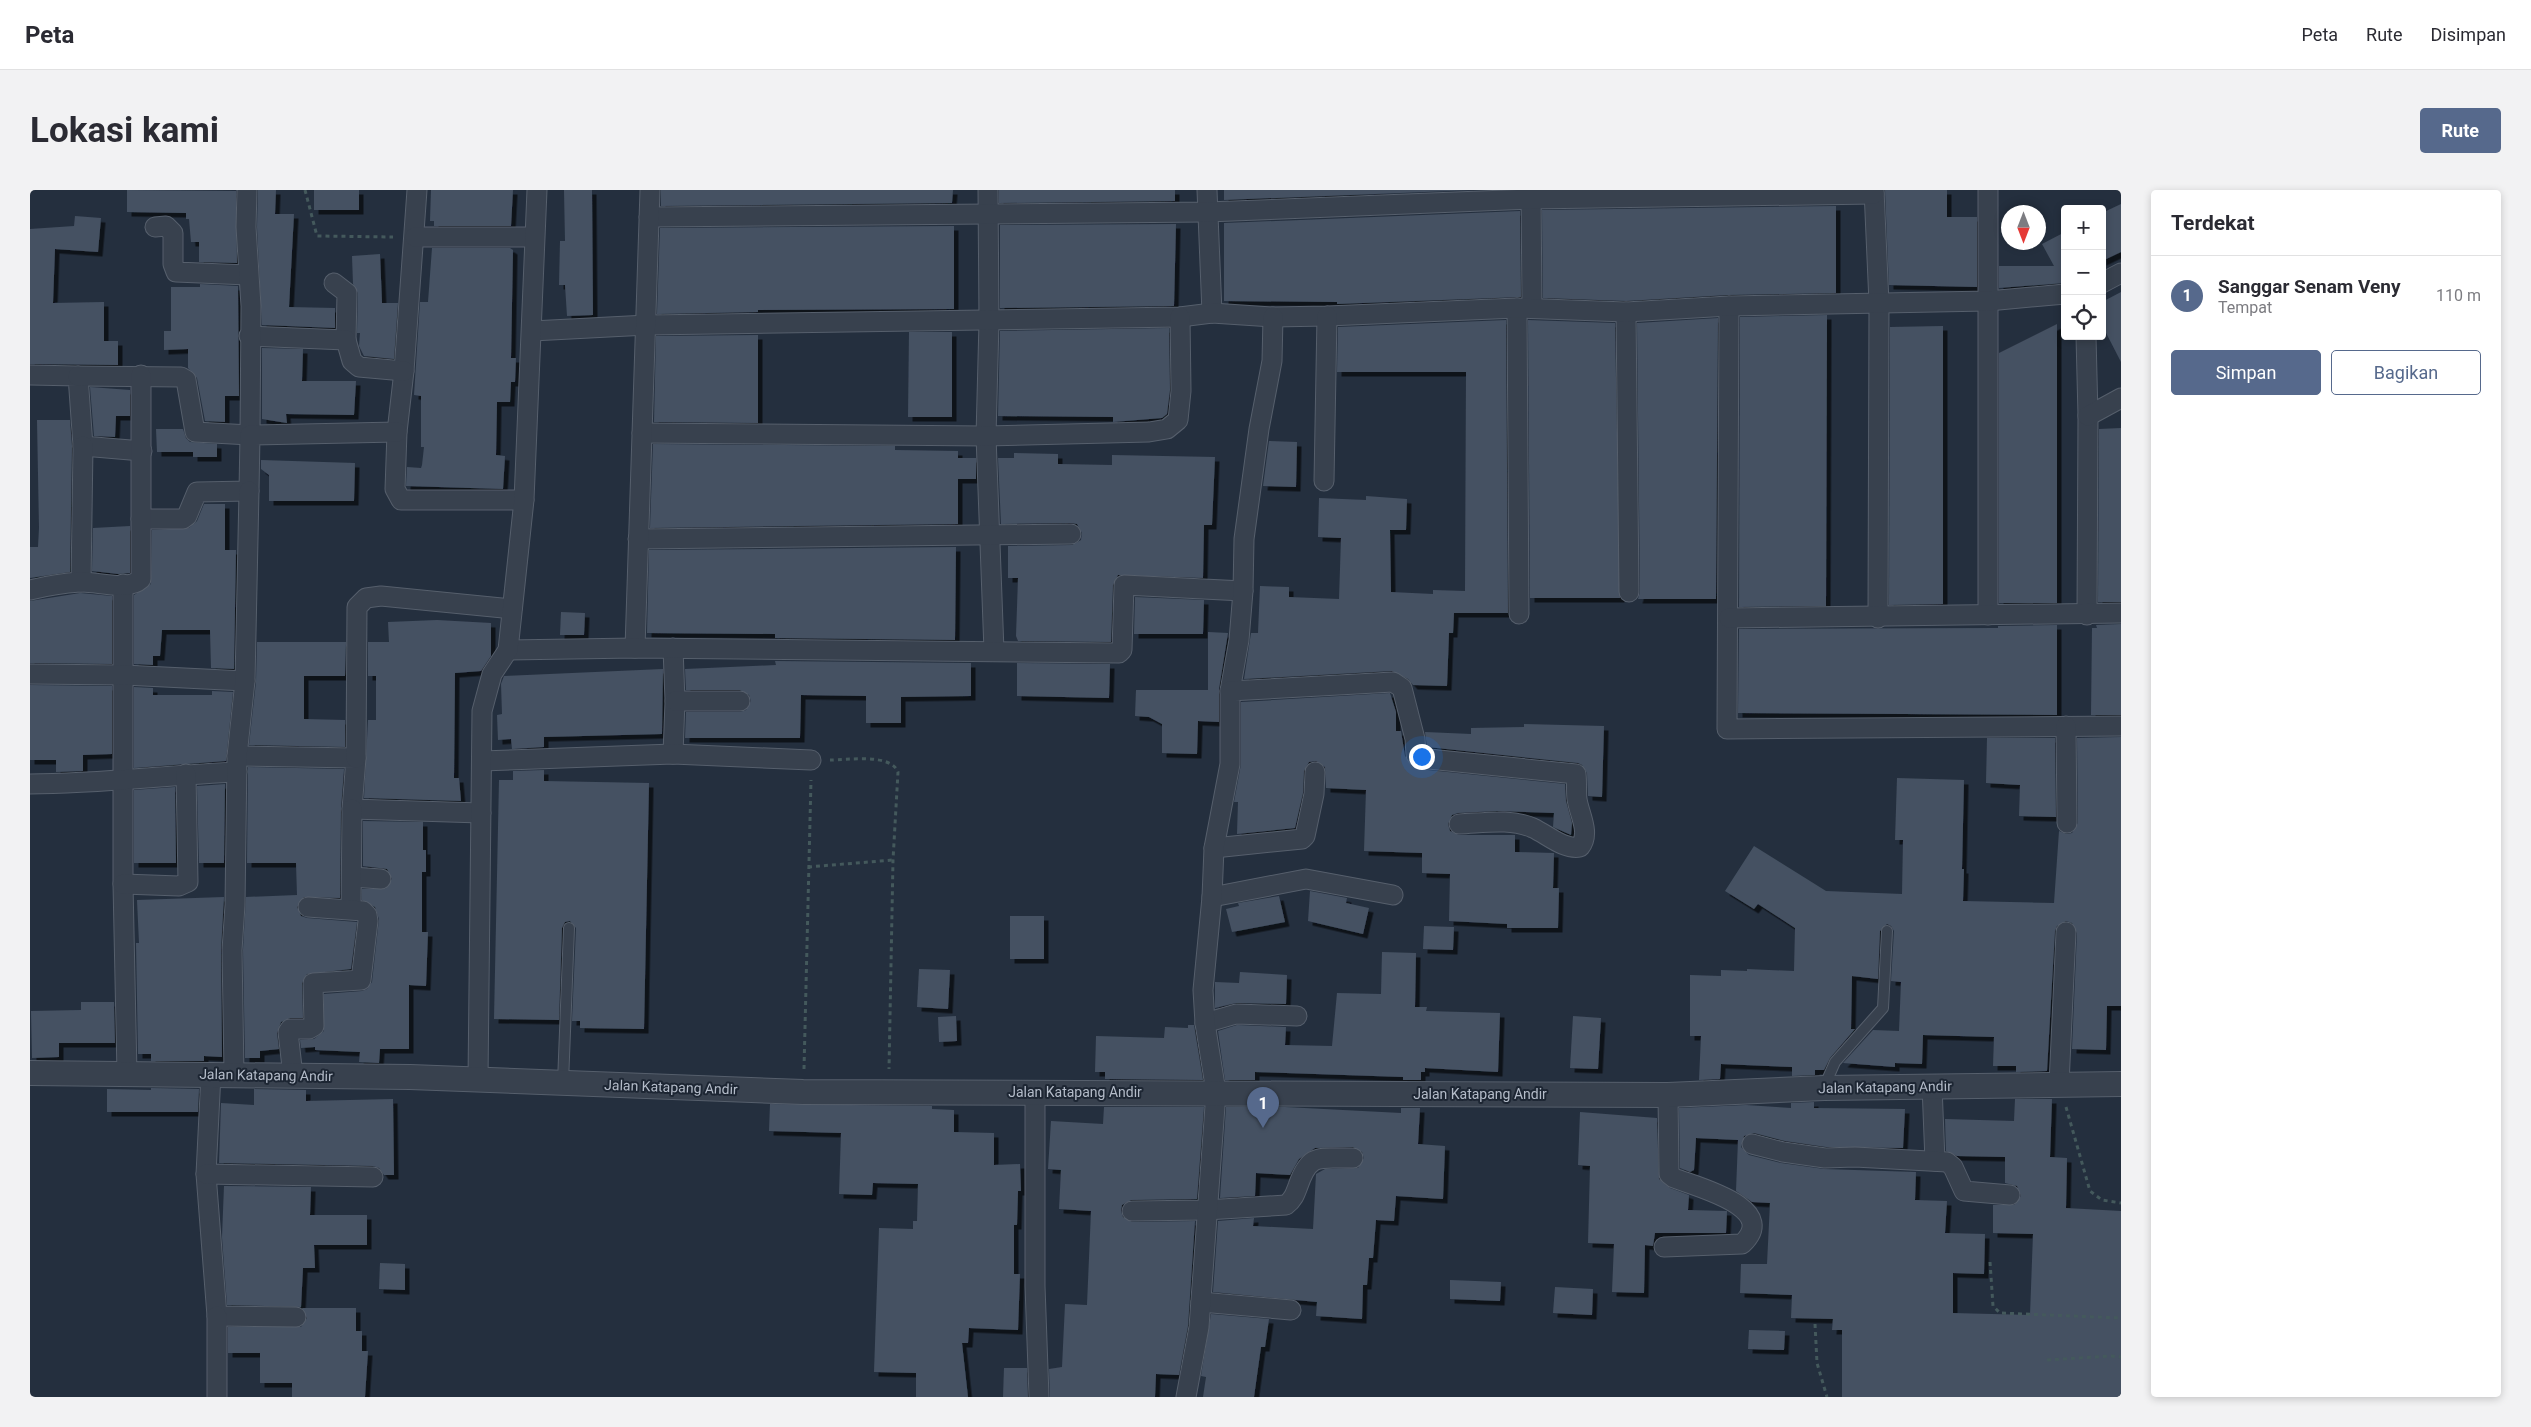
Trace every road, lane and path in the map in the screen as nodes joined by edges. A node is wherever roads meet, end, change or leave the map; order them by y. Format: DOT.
graph roads {
  1 [pos="247,190"];
  2 [pos="305,190"];
  3 [pos="416,190"];
  4 [pos="537,190"];
  5 [pos="650,190"];
  6 [pos="988,190"];
  7 [pos="1207,190"];
  8 [pos="1988,190"];
  9 [pos="1874,192"];
  10 [pos="1530,195"];
  11 [pos="1206,212"];
  12 [pos="987,213"];
  13 [pos="649,217"];
  14 [pos="155,227"];
  15 [pos="414,236"];
  16 [pos="534,237"];
  17 [pos="2121,273"];
  18 [pos="248,275"];
  19 [pos="2106,281"];
  20 [pos="334,283"];
  21 [pos="2061,294"];
  22 [pos="1988,301"];
  23 [pos="1879,303"];
  24 [pos="1728,306"];
  25 [pos="1524,308"];
  26 [pos="1626,312"];
  27 [pos="1212,314"];
  28 [pos="1327,316"];
  29 [pos="1180,318"];
  30 [pos="1273,318"];
  31 [pos="989,322"];
  32 [pos="647,325"];
  33 [pos="532,330"];
  34 [pos="249,336"];
  35 [pos="346,340"];
  36 [pos="2086,340"];
  37 [pos="404,371"];
  38 [pos="30,375"];
  39 [pos="141,375"];
  40 [pos="78,376"];
  41 [pos="2121,398"];
  42 [pos="2088,416"];
  43 [pos="397,432"];
  44 [pos="642,433"];
  45 [pos="250,435"];
  46 [pos="986,436"];
  47 [pos="83,446"];
  48 [pos="142,451"];
  49 [pos="1324,481"];
  50 [pos="249,491"];
  51 [pos="524,500"];
  52 [pos="141,519"];
  53 [pos="1071,534"];
  54 [pos="989,536"];
  55 [pos="638,539"];
  56 [pos="81,582"];
  57 [pos="123,584"];
  58 [pos="30,590"];
  59 [pos="1243,591"];
  60 [pos="1629,592"];
  61 [pos="512,609"];
  62 [pos="1519,614"];
  63 [pos="2121,614"];
  64 [pos="1988,615"];
  65 [pos="2087,615"];
  66 [pos="1728,618"];
  67 [pos="1878,618"];
  68 [pos="635,648"];
  69 [pos="673,648"];
  70 [pos="508,650"];
  71 [pos="994,651"];
  72 [pos="30,674"];
  73 [pos="124,675"];
  74 [pos="245,681"];
  75 [pos="1230,691"];
  76 [pos="740,701"];
  77 [pos="675,702"];
  78 [pos="2066,726"];
  79 [pos="2121,726"];
  80 [pos="673,754"];
  81 [pos="356,758"];
  82 [pos="811,760"];
  83 [pos="482,761"];
  84 [pos="236,764"];
  85 [pos="1315,772"];
  86 [pos="186,774"];
  87 [pos="124,778"];
  88 [pos="30,784"];
  89 [pos="352,809"];
  90 [pos="481,812"];
  91 [pos="2067,823"];
  92 [pos="1459,824"];
  93 [pos="1214,848"];
  94 [pos="893,860"];
  95 [pos="808,866"];
  96 [pos="352,877"];
  97 [pos="381,879"];
  98 [pos="123,884"];
  99 [pos="1393,895"];
  100 [pos="1212,897"];
  101 [pos="308,907"];
  102 [pos="351,909"];
  103 [pos="569,928"];
  104 [pos="1887,931"];
  105 [pos="2066,932"];
  106 [pos="1297,1016"];
  107 [pos="1204,1023"];
  108 [pos="30,1072"];
  109 [pos="127,1074"];
  110 [pos="222,1074"];
  111 [pos="293,1076"];
  112 [pos="478,1080"];
  113 [pos="563,1083"];
  114 [pos="2059,1084"];
  115 [pos="2121,1084"];
  116 [pos="1932,1086"];
  117 [pos="1824,1088"];
  118 [pos="803,1092"];
  119 [pos="888,1092"];
  120 [pos="1035,1092"];
  121 [pos="1216,1092"];
  122 [pos="1668,1095"];
  123 [pos="1752,1144"];
  124 [pos="1353,1158"];
  125 [pos="1936,1161"];
  126 [pos="206,1174"];
  127 [pos="372,1177"];
  128 [pos="2010,1195"];
  129 [pos="2121,1203"];
  130 [pos="1206,1210"];
  131 [pos="1132,1211"];
  132 [pos="1664,1246"];
  133 [pos="1990,1262"];
  134 [pos="1201,1302"];
  135 [pos="1291,1310"];
  136 [pos="217,1316"];
  137 [pos="296,1317"];
  138 [pos="2121,1318"];
  139 [pos="1815,1324"];
  140 [pos="2121,1357"];
  141 [pos="2047,1360"];
  142 [pos="217,1397"];
  143 [pos="1039,1397"];
  144 [pos="1186,1397"];
  145 [pos="1827,1397"];
  1 -- 18 [label="street"];
  2 -- 15 [label="path"];
  3 -- 15 [label="street"];
  4 -- 16 [label="street"];
  5 -- 13 [label="street"];
  6 -- 12 [label="street"];
  7 -- 11 [label="street"];
  8 -- 22 [label="street"];
  9 -- 10 [label="street"];
  9 -- 23 [label="street"];
  10 -- 11 [label="street"];
  10 -- 25 [label="street"];
  11 -- 12 [label="street"];
  11 -- 27 [label="street"];
  12 -- 13 [label="street"];
  12 -- 31 [label="street"];
  13 -- 32 [label="street"];
  14 -- 18 [label="street"];
  15 -- 16 [label="street"];
  15 -- 37 [label="street"];
  16 -- 33 [label="street"];
  17 -- 19 [label="street"];
  18 -- 34 [label="street"];
  20 -- 35 [label="street"];
  21 -- 22 [label="street"];
  22 -- 23 [label="street"];
  22 -- 64 [label="street"];
  23 -- 24 [label="street"];
  23 -- 67 [label="street"];
  24 -- 26 [label="street"];
  24 -- 66 [label="street"];
  25 -- 26 [label="street"];
  25 -- 28 [label="street"];
  25 -- 62 [label="street"];
  26 -- 60 [label="street"];
  27 -- 29 [label="street"];
  27 -- 30 [label="street"];
  28 -- 30 [label="street"];
  28 -- 49 [label="street"];
  29 -- 31 [label="street"];
  29 -- 46 [label="street"];
  30 -- 59 [label="street"];
  31 -- 32 [label="street"];
  31 -- 46 [label="street"];
  32 -- 33 [label="street"];
  32 -- 44 [label="street"];
  33 -- 51 [label="street"];
  34 -- 35 [label="street"];
  34 -- 45 [label="street"];
  35 -- 37 [label="street"];
  36 -- 42 [label="street"];
  37 -- 43 [label="street"];
  38 -- 40 [label="street"];
  39 -- 40 [label="street"];
  39 -- 45 [label="street"];
  39 -- 48 [label="street"];
  40 -- 47 [label="street"];
  41 -- 42 [label="street"];
  42 -- 65 [label="street"];
  43 -- 45 [label="street"];
  43 -- 51 [label="street"];
  44 -- 46 [label="street"];
  44 -- 55 [label="street"];
  45 -- 50 [label="street"];
  46 -- 54 [label="street"];
  47 -- 48 [label="street"];
  47 -- 56 [label="street"];
  48 -- 52 [label="street"];
  50 -- 52 [label="street"];
  50 -- 74 [label="street"];
  51 -- 61 [label="street"];
  52 -- 57 [label="street"];
  53 -- 54 [label="street"];
  54 -- 55 [label="street"];
  54 -- 71 [label="street"];
  55 -- 68 [label="street"];
  56 -- 57 [label="street"];
  56 -- 58 [label="street"];
  57 -- 73 [label="street"];
  59 -- 71 [label="street"];
  59 -- 75 [label="street"];
  61 -- 70 [label="street"];
  61 -- 81 [label="street"];
  63 -- 65 [label="street"];
  64 -- 65 [label="street"];
  64 -- 67 [label="street"];
  66 -- 67 [label="street"];
  66 -- 78 [label="street"];
  68 -- 69 [label="street"];
  68 -- 70 [label="street"];
  69 -- 71 [label="street"];
  69 -- 77 [label="street"];
  70 -- 83 [label="street"];
  72 -- 73 [label="street"];
  73 -- 74 [label="street"];
  73 -- 87 [label="street"];
  74 -- 84 [label="street"];
  75 -- 92 [label="street"];
  75 -- 93 [label="street"];
  76 -- 77 [label="street"];
  77 -- 80 [label="street"];
  78 -- 79 [label="street"];
  78 -- 91 [label="street"];
  80 -- 82 [label="street"];
  80 -- 83 [label="street"];
  81 -- 84 [label="street"];
  81 -- 89 [label="street"];
  82 -- 94 [label="path"];
  82 -- 95 [label="path"];
  83 -- 90 [label="street"];
  84 -- 86 [label="street"];
  84 -- 110 [label="street"];
  85 -- 93 [label="street"];
  86 -- 87 [label="street"];
  86 -- 98 [label="street"];
  87 -- 88 [label="street"];
  87 -- 98 [label="street"];
  89 -- 90 [label="street"];
  89 -- 96 [label="street"];
  90 -- 112 [label="street"];
  93 -- 100 [label="street"];
  94 -- 95 [label="path"];
  94 -- 119 [label="path"];
  95 -- 118 [label="path"];
  96 -- 97 [label="street"];
  96 -- 102 [label="street"];
  98 -- 109 [label="street"];
  99 -- 100 [label="street"];
  100 -- 107 [label="street"];
  101 -- 102 [label="street"];
  102 -- 111 [label="street"];
  103 -- 113 [label="lane"];
  104 -- 117 [label="lane"];
  105 -- 114 [label="street"];
  106 -- 107 [label="street"];
  107 -- 121 [label="street"];
  108 -- 109 [label="street, Jalan Katapang Andir"];
  109 -- 110 [label="street, Jalan Katapang Andir"];
  110 -- 111 [label="street, Jalan Katapang Andir"];
  110 -- 126 [label="street"];
  111 -- 112 [label="street, Jalan Katapang Andir"];
  112 -- 113 [label="street, Jalan Katapang Andir"];
  113 -- 118 [label="street, Jalan Katapang Andir"];
  114 -- 115 [label="street, Jalan Katapang Andir"];
  114 -- 116 [label="street, Jalan Katapang Andir"];
  114 -- 129 [label="path"];
  116 -- 117 [label="street, Jalan Katapang Andir"];
  116 -- 125 [label="street"];
  117 -- 122 [label="street, Jalan Katapang Andir"];
  118 -- 119 [label="street, Jalan Katapang Andir"];
  119 -- 120 [label="street, Jalan Katapang Andir"];
  120 -- 121 [label="street, Jalan Katapang Andir"];
  120 -- 143 [label="street"];
  121 -- 122 [label="street, Jalan Katapang Andir"];
  121 -- 130 [label="street"];
  122 -- 132 [label="street"];
  123 -- 125 [label="street"];
  124 -- 130 [label="street"];
  125 -- 128 [label="street"];
  126 -- 127 [label="street"];
  126 -- 136 [label="street"];
  130 -- 131 [label="street"];
  130 -- 134 [label="street"];
  133 -- 138 [label="path"];
  134 -- 135 [label="street"];
  134 -- 144 [label="street"];
  136 -- 137 [label="street"];
  136 -- 142 [label="street"];
  139 -- 145 [label="path"];
  140 -- 141 [label="path"];
}
